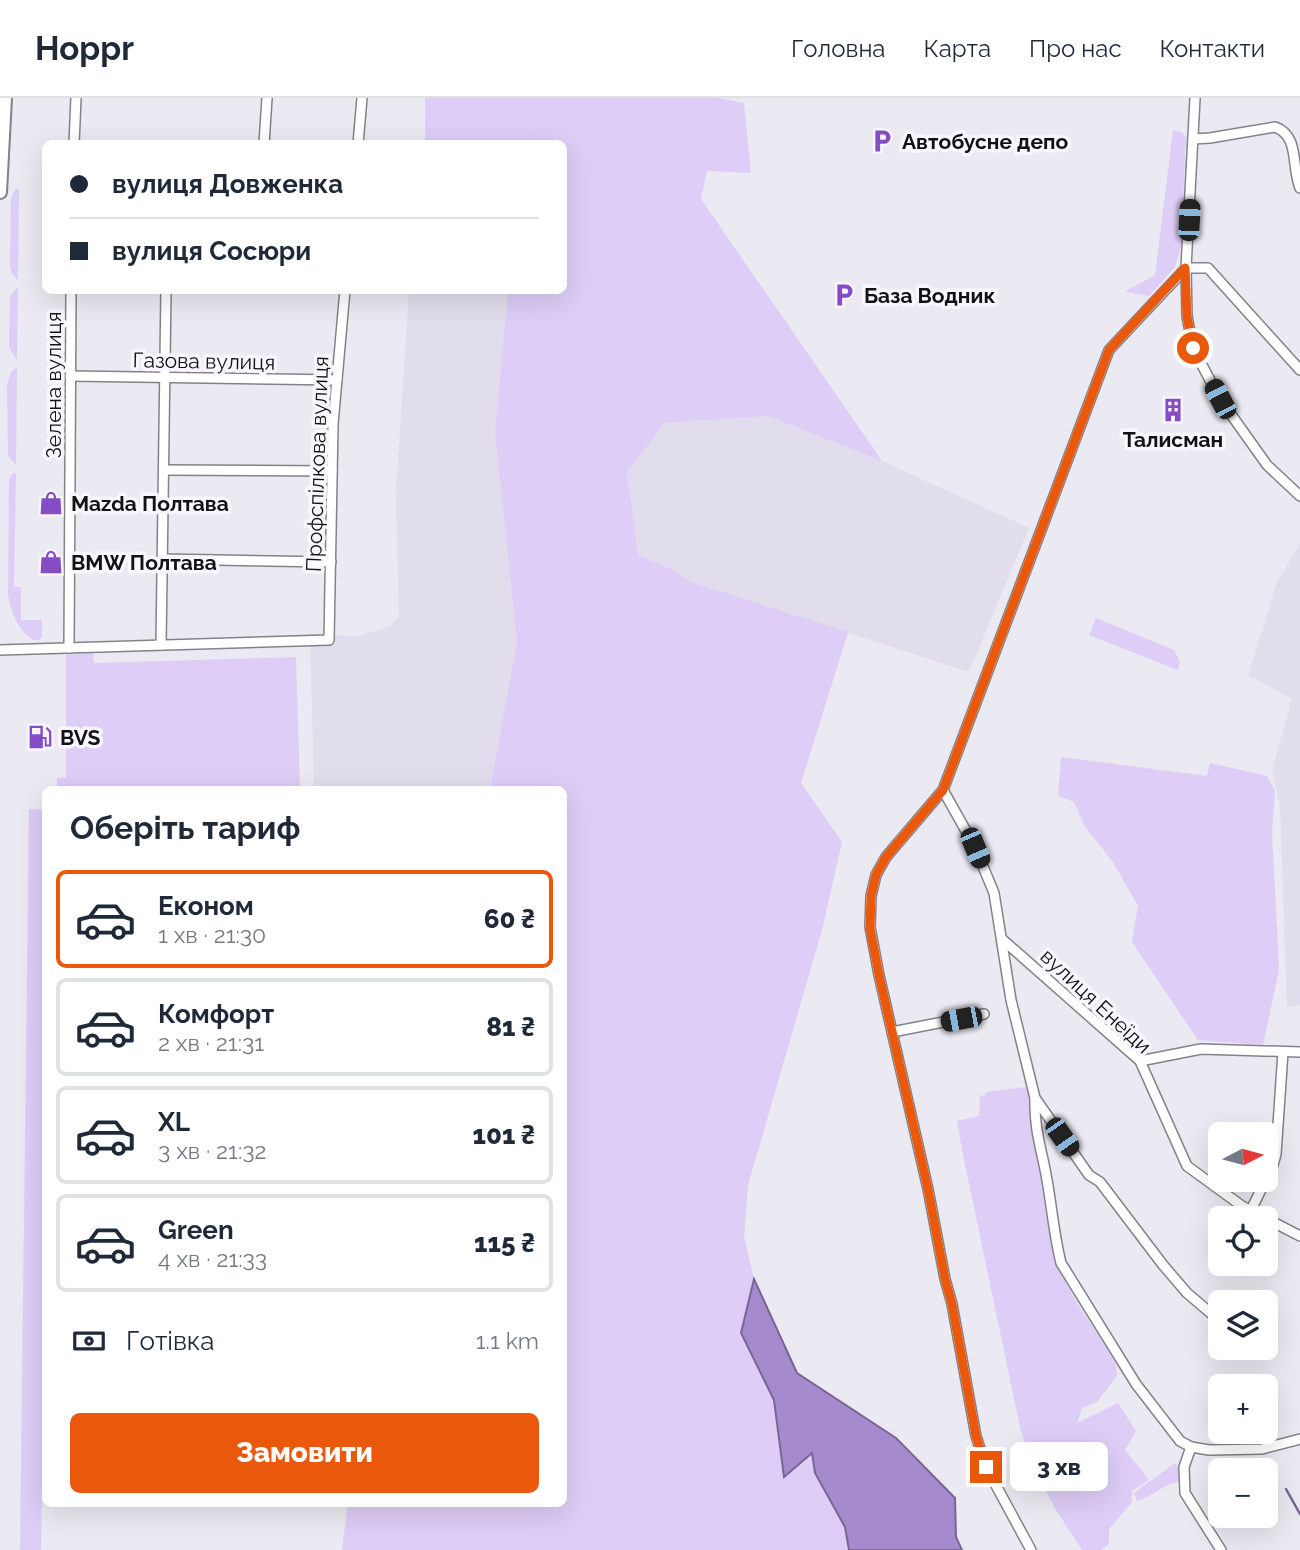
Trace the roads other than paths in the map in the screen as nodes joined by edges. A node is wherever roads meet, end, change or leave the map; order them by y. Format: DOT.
graph roads {
  1 [pos="5,98"];
  2 [pos="76,98"];
  3 [pos="267,98"];
  4 [pos="362,98"];
  5 [pos="1195,98"];
  6 [pos="1194,139"];
  7 [pos="74,140"];
  8 [pos="264,140"];
  9 [pos="358,140"];
  10 [pos="1300,188"];
  11 [pos="0,192"];
  12 [pos="1185,268"];
  13 [pos="71,294"];
  14 [pos="166,294"];
  15 [pos="345,294"];
  16 [pos="1300,370"];
  17 [pos="70,376"];
  18 [pos="165,378"];
  19 [pos="337,380"];
  20 [pos="164,470"];
  21 [pos="332,471"];
  22 [pos="1300,496"];
  23 [pos="162,559"];
  24 [pos="331,562"];
  25 [pos="161,645"];
  26 [pos="69,648"];
  27 [pos="0,650"];
  28 [pos="943,790"];
  29 [pos="1002,939"];
  30 [pos="984,1014"];
  31 [pos="892,1032"];
  32 [pos="1283,1052"];
  33 [pos="1300,1052"];
  34 [pos="1140,1061"];
  35 [pos="1035,1098"];
  36 [pos="1242,1206"];
  37 [pos="1253,1206"];
  38 [pos="1278,1224"];
  39 [pos="1300,1236"];
  40 [pos="1208,1311"];
  41 [pos="1300,1439"];
  42 [pos="1191,1447"];
  43 [pos="1031,1550"];
  44 [pos="1221,1550"];
  1 -- 11 [label="highway"];
  2 -- 7 [label="street"];
  3 -- 8 [label="street"];
  4 -- 9 [label="street"];
  5 -- 6 [label="street"];
  6 -- 10 [label="street"];
  6 -- 12 [label="street"];
  12 -- 16 [label="street"];
  12 -- 22 [label="street"];
  12 -- 28 [label="street"];
  13 -- 17 [label="street, Зелена вулиця"];
  14 -- 18 [label="street"];
  15 -- 19 [label="street, Профспілкова вулиця"];
  17 -- 18 [label="street, Газова вулиця"];
  17 -- 26 [label="street, Зелена вулиця"];
  18 -- 19 [label="street, Газова вулиця"];
  18 -- 20 [label="street"];
  19 -- 21 [label="street, Профспілкова вулиця"];
  20 -- 21 [label="street"];
  20 -- 23 [label="street"];
  21 -- 24 [label="street, Профспілкова вулиця"];
  23 -- 24 [label="street"];
  23 -- 25 [label="street"];
  24 -- 25 [label="street, Профспілкова вулиця"];
  25 -- 26 [label="street"];
  26 -- 27 [label="street"];
  28 -- 29 [label="street"];
  28 -- 31 [label="street"];
  29 -- 34 [label="street, вулиця Енеїди"];
  29 -- 35 [label="street"];
  30 -- 31 [label="street"];
  31 -- 43 [label="street"];
  32 -- 33 [label="street"];
  32 -- 34 [label="street"];
  32 -- 37 [label="street"];
  34 -- 36 [label="street, вулиця Енеїди"];
  35 -- 40 [label="street"];
  35 -- 42 [label="street"];
  38 -- 39 [label="street, вулиця Енеїди"];
  41 -- 42 [label="street"];
  42 -- 44 [label="street"];
}
